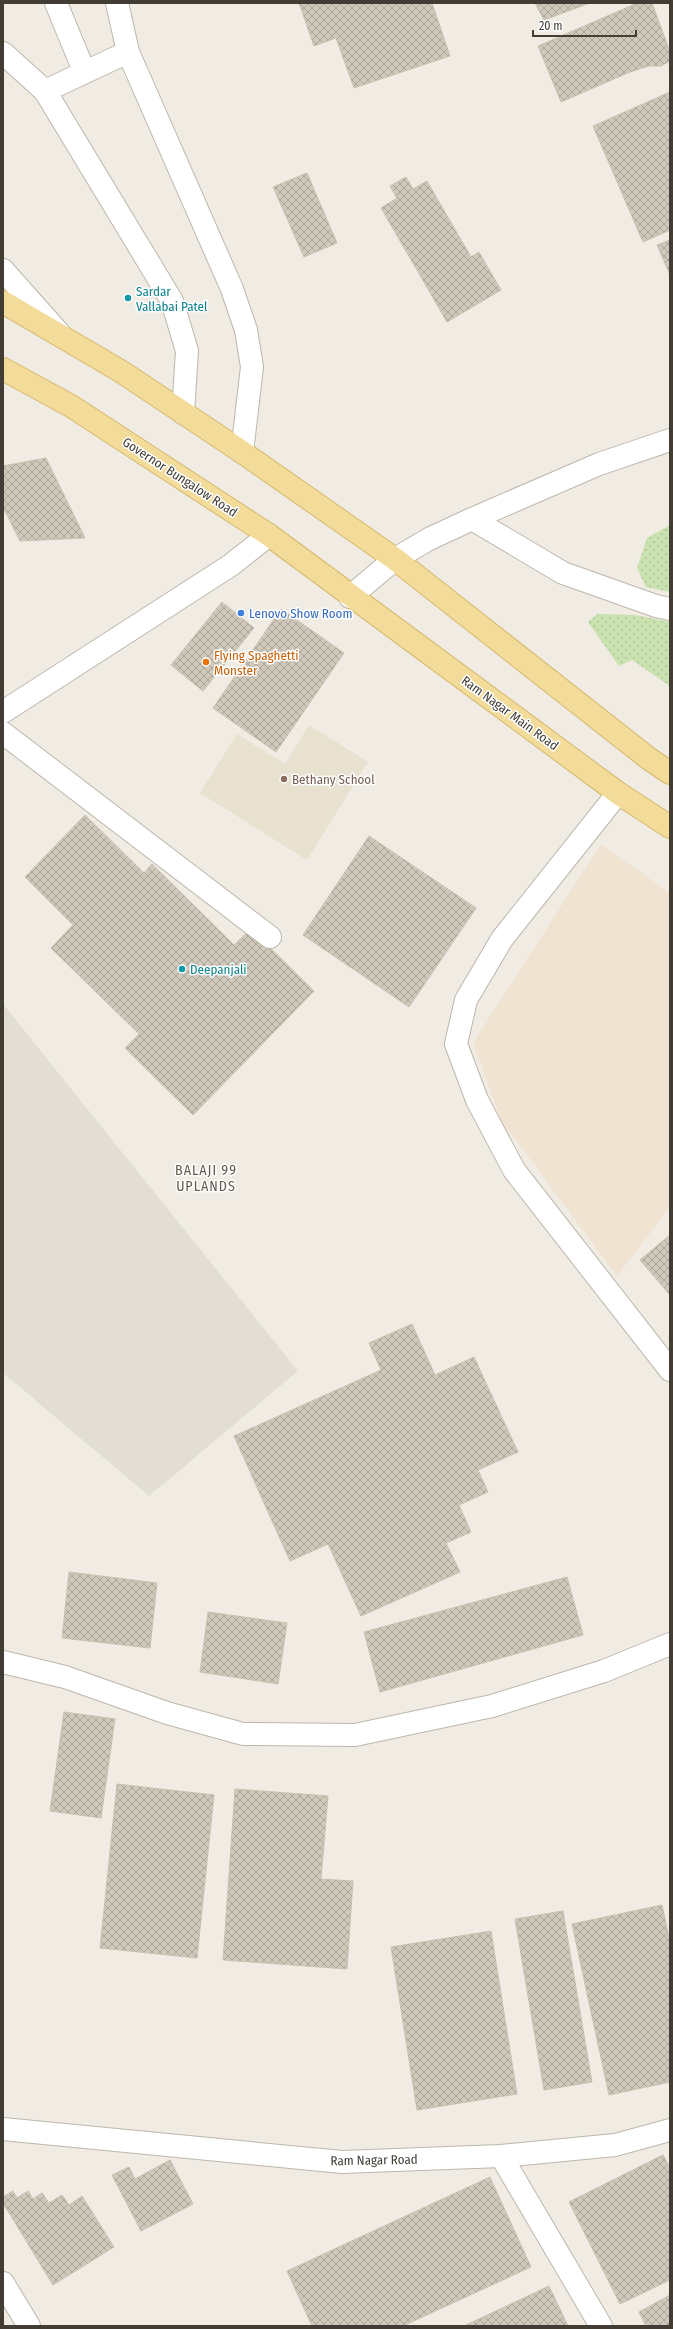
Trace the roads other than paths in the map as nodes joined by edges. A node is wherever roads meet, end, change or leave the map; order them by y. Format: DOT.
graph roads {
  1 [pos="56,3"];
  2 [pos="118,3"];
  3 [pos="128,52"];
  4 [pos="3,53"];
  5 [pos="84,71"];
  6 [pos="45,91"];
  7 [pos="3,270"];
  8 [pos="3,302"];
  9 [pos="61,335"];
  10 [pos="3,369"];
  11 [pos="183,413"];
  12 [pos="670,440"];
  13 [pos="242,452"];
  14 [pos="472,519"];
  15 [pos="269,535"];
  16 [pos="395,559"];
  17 [pos="350,597"];
  18 [pos="670,609"];
  19 [pos="3,712"];
  20 [pos="3,733"];
  21 [pos="670,772"];
  22 [pos="618,792"];
  23 [pos="670,827"];
  24 [pos="270,937"];
  25 [pos="670,1370"];
  26 [pos="670,1644"];
  27 [pos="3,1662"];
  28 [pos="3,2129"];
  29 [pos="670,2130"];
  30 [pos="501,2156"];
  31 [pos="3,2283"];
  32 [pos="29,2326"];
  33 [pos="601,2326"];
  1 -- 5 [label="street"];
  2 -- 3 [label="street"];
  3 -- 5 [label="street"];
  3 -- 13 [label="street"];
  4 -- 6 [label="street"];
  5 -- 6 [label="street"];
  6 -- 11 [label="street"];
  7 -- 9 [label="street"];
  8 -- 9 [label="main road"];
  9 -- 11 [label="main road"];
  10 -- 15 [label="main road, Governor Bungalow Road"];
  11 -- 13 [label="main road"];
  12 -- 14 [label="street"];
  13 -- 16 [label="main road"];
  14 -- 16 [label="street"];
  14 -- 18 [label="street"];
  15 -- 17 [label="main road, Governor Bungalow Road"];
  15 -- 19 [label="street"];
  16 -- 17 [label="street"];
  16 -- 21 [label="main road"];
  17 -- 22 [label="main road, Ram Nagar Main Road"];
  20 -- 24 [label="street"];
  22 -- 23 [label="main road, Ram Nagar Main Road"];
  22 -- 25 [label="street"];
  26 -- 27 [label="street"];
  28 -- 30 [label="street, Ram Nagar Road"];
  29 -- 30 [label="street, Ram Nagar Road"];
  30 -- 33 [label="street"];
  31 -- 32 [label="street"];
}
